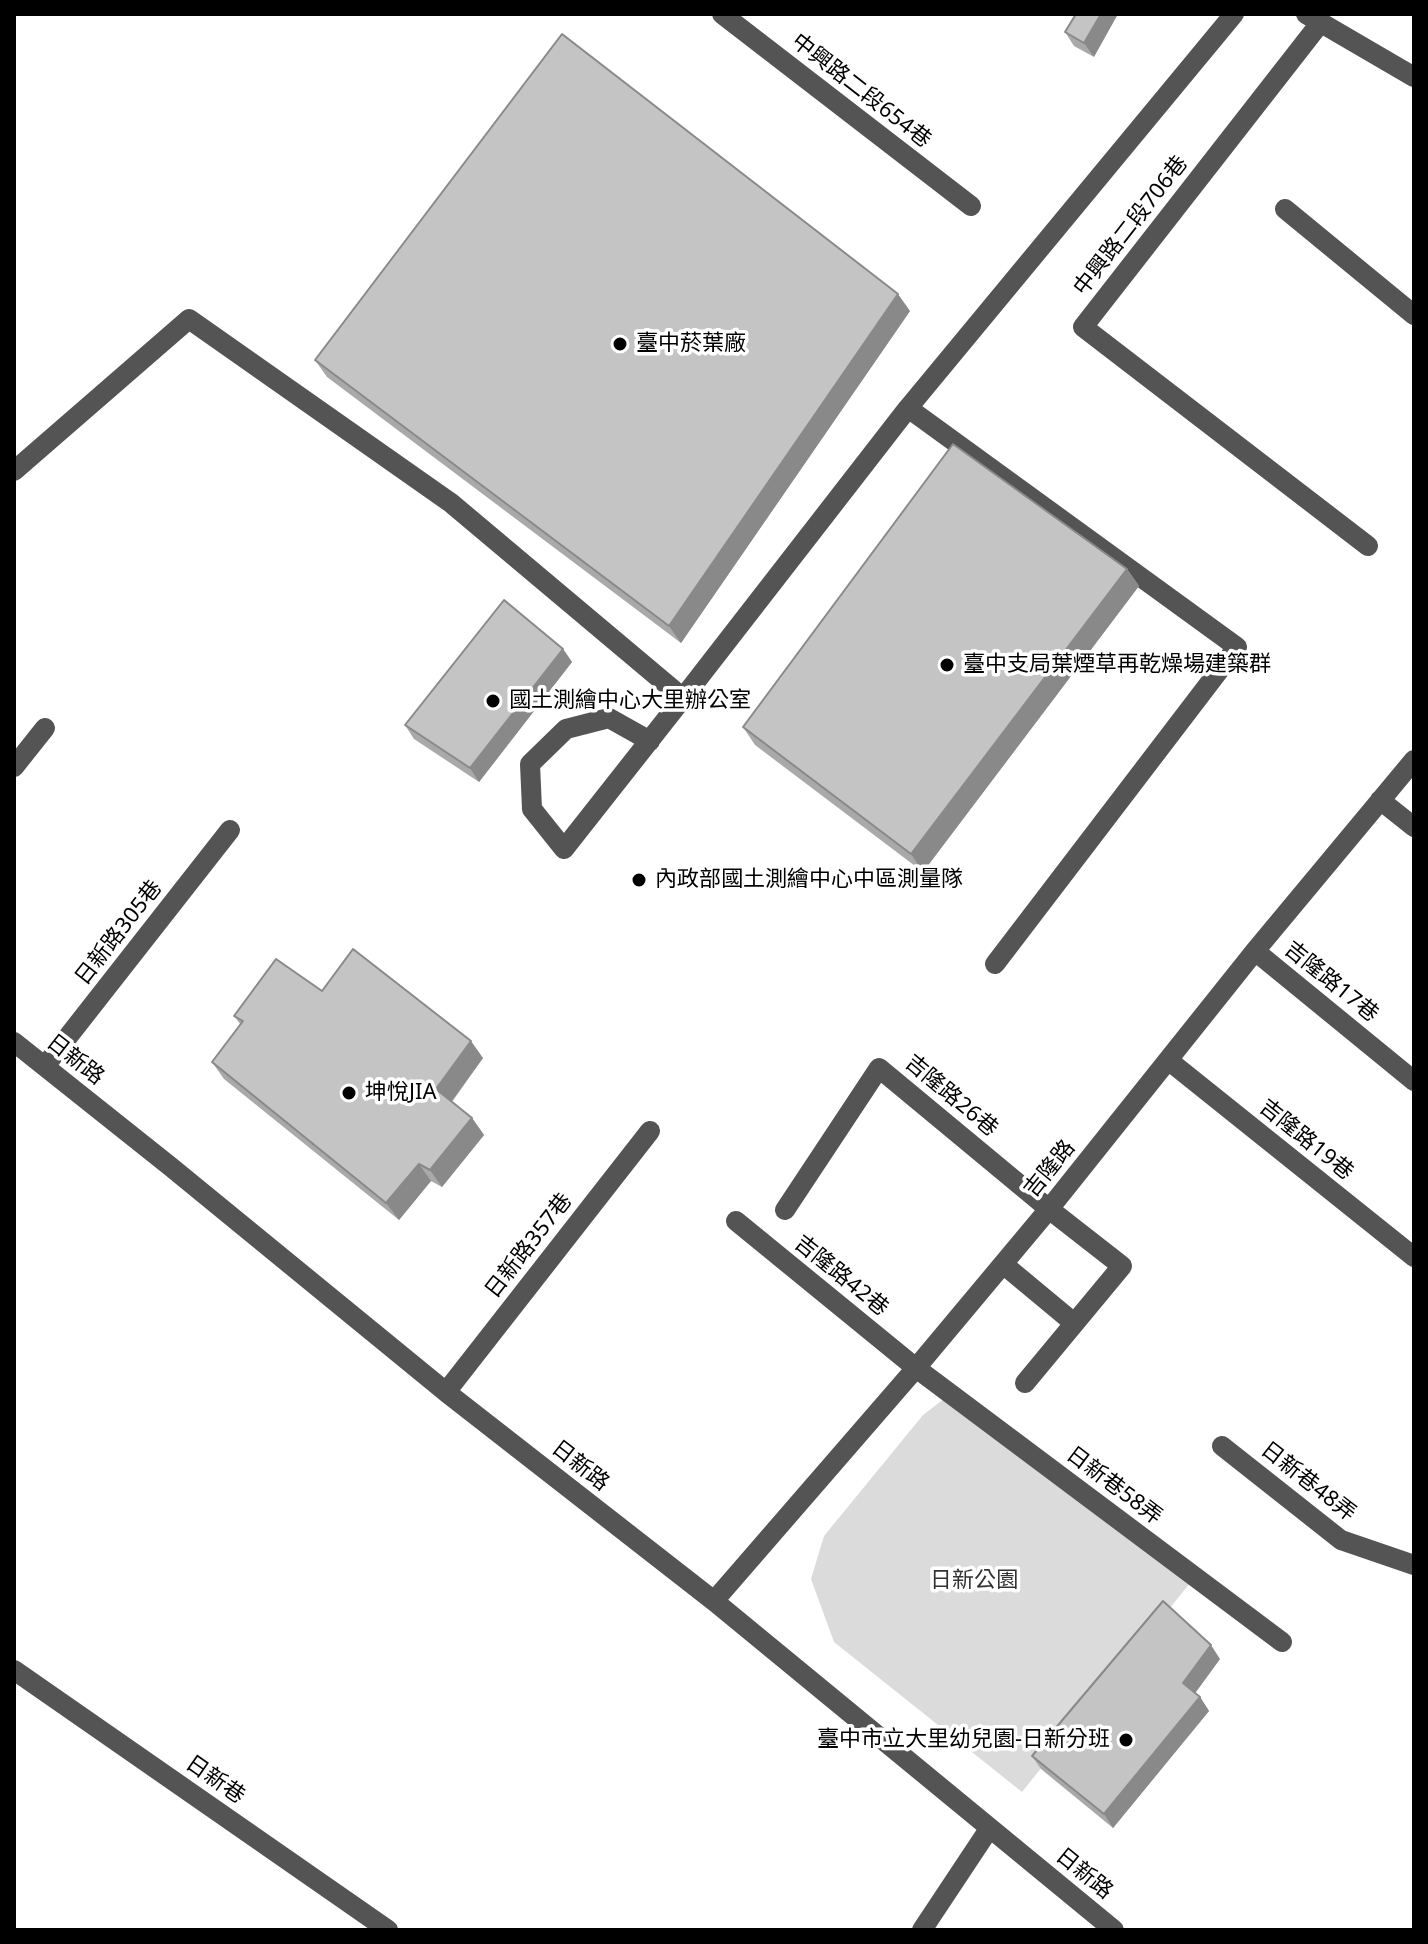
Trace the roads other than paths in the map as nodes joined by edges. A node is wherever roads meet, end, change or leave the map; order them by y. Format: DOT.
graph roads {
  1 [pos="722,14"];
  2 [pos="1234,14"];
  3 [pos="1314,18"];
  4 [pos="1414,77"];
  5 [pos="971,206"];
  6 [pos="1285,209"];
  7 [pos="1414,315"];
  8 [pos="908,408"];
  9 [pos="14,471"];
  10 [pos="1368,546"];
  11 [pos="683,698"];
  12 [pos="45,728"];
  13 [pos="650,741"];
  14 [pos="1414,760"];
  15 [pos="14,767"];
  16 [pos="1380,800"];
  17 [pos="1414,827"];
  18 [pos="230,830"];
  19 [pos="1255,951"];
  20 [pos="995,964"];
  21 [pos="14,1042"];
  22 [pos="1168,1060"];
  23 [pos="45,1066"];
  24 [pos="1414,1081"];
  25 [pos="650,1131"];
  26 [pos="1049,1209"];
  27 [pos="785,1210"];
  28 [pos="736,1221"];
  29 [pos="1414,1257"];
  30 [pos="1003,1264"];
  31 [pos="1074,1323"];
  32 [pos="916,1368"];
  33 [pos="1025,1383"];
  34 [pos="446,1392"];
  35 [pos="1222,1446"];
  36 [pos="1414,1565"];
  37 [pos="714,1601"];
  38 [pos="1282,1642"];
  39 [pos="14,1670"];
  40 [pos="989,1829"];
  41 [pos="388,1930"];
  42 [pos="922,1930"];
  43 [pos="1114,1930"];
  1 -- 5 [label="street, 中興路二段654巷"];
  2 -- 8 [label="street"];
  3 -- 4 [label="street"];
  3 -- 10 [label="street, 中興路二段706巷"];
  6 -- 7 [label="street"];
  8 -- 11 [label="street"];
  8 -- 20 [label="street"];
  9 -- 11 [label="street"];
  11 -- 13 [label="street"];
  12 -- 15 [label="street"];
  13 -- 13 [label="street"];
  14 -- 16 [label="street, 吉隆路"];
  16 -- 17 [label="street"];
  16 -- 19 [label="street, 吉隆路"];
  18 -- 23 [label="street, 日新路305巷"];
  19 -- 22 [label="street, 吉隆路"];
  19 -- 24 [label="street, 吉隆路17巷"];
  21 -- 23 [label="street, 日新路"];
  22 -- 26 [label="street, 吉隆路"];
  22 -- 29 [label="street, 吉隆路19巷"];
  23 -- 34 [label="street, 日新路"];
  25 -- 34 [label="street, 日新路357巷"];
  26 -- 27 [label="street, 吉隆路26巷"];
  26 -- 30 [label="street, 吉隆路"];
  26 -- 31 [label="street"];
  28 -- 32 [label="street, 吉隆路42巷"];
  30 -- 31 [label="street"];
  30 -- 32 [label="street, 吉隆路"];
  31 -- 33 [label="street"];
  32 -- 37 [label="street, 吉隆路"];
  32 -- 38 [label="street, 日新巷58弄"];
  34 -- 37 [label="street, 日新路"];
  35 -- 36 [label="street, 日新巷48弄"];
  37 -- 40 [label="street, 日新路"];
  39 -- 41 [label="street, 日新巷"];
  40 -- 42 [label="street"];
  40 -- 43 [label="street, 日新路"];
}
